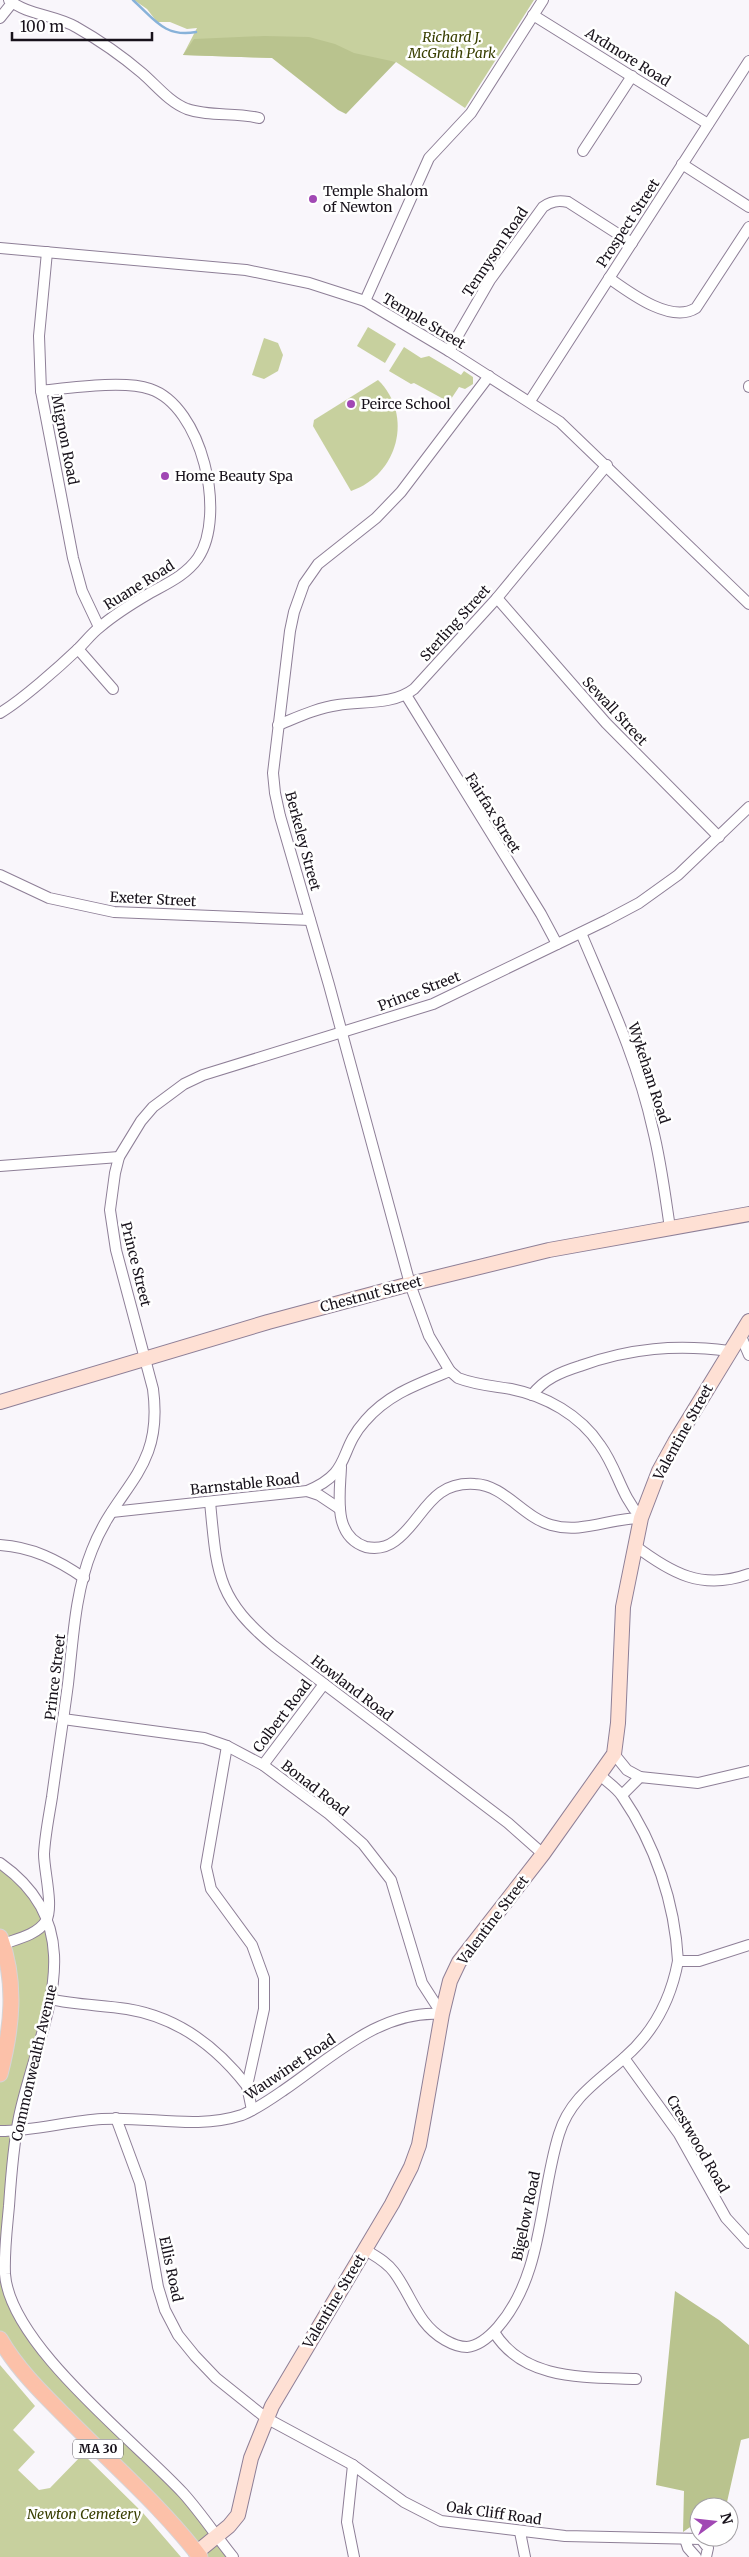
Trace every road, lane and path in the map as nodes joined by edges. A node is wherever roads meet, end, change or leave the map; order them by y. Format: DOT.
graph roads {
  1 [pos="543,0"];
  2 [pos="10,1"];
  3 [pos="533,15"];
  4 [pos="0,18"];
  5 [pos="749,61"];
  6 [pos="632,76"];
  7 [pos="259,118"];
  8 [pos="708,124"];
  9 [pos="583,151"];
  10 [pos="682,164"];
  11 [pos="749,207"];
  12 [pos="749,227"];
  13 [pos="632,243"];
  14 [pos="0,248"];
  15 [pos="47,252"];
  16 [pos="609,278"];
  17 [pos="364,302"];
  18 [pos="449,351"];
  19 [pos="489,376"];
  20 [pos="41,391"];
  21 [pos="530,401"];
  22 [pos="607,465"];
  23 [pos="497,598"];
  24 [pos="749,604"];
  25 [pos="99,627"];
  26 [pos="78,649"];
  27 [pos="114,689"];
  28 [pos="406,695"];
  29 [pos="0,713"];
  30 [pos="278,725"];
  31 [pos="749,807"];
  32 [pos="719,837"];
  33 [pos="0,876"];
  34 [pos="310,920"];
  35 [pos="580,933"];
  36 [pos="557,944"];
  37 [pos="342,1033"];
  38 [pos="119,1157"];
  39 [pos="0,1166"];
  40 [pos="749,1214"];
  41 [pos="670,1228"];
  42 [pos="410,1284"];
  43 [pos="749,1322"];
  44 [pos="740,1334"];
  45 [pos="729,1351"];
  46 [pos="749,1355"];
  47 [pos="147,1360"];
  48 [pos="450,1371"];
  49 [pos="532,1395"];
  50 [pos="0,1402"];
  51 [pos="341,1467"];
  52 [pos="307,1492"];
  53 [pos="210,1502"];
  54 [pos="340,1509"];
  55 [pos="112,1512"];
  56 [pos="641,1518"];
  57 [pos="634,1544"];
  58 [pos="0,1545"];
  59 [pos="749,1574"];
  60 [pos="84,1578"];
  61 [pos="324,1684"];
  62 [pos="63,1719"];
  63 [pos="227,1746"];
  64 [pos="614,1754"];
  65 [pos="263,1765"];
  66 [pos="749,1771"];
  67 [pos="600,1776"];
  68 [pos="640,1777"];
  69 [pos="622,1795"];
  70 [pos="543,1854"];
  71 [pos="0,1862"];
  72 [pos="47,1919"];
  73 [pos="1,1940"];
  74 [pos="749,1945"];
  75 [pos="678,1961"];
  76 [pos="50,1999"];
  77 [pos="442,2014"];
  78 [pos="624,2058"];
  79 [pos="0,2074"];
  80 [pos="247,2086"];
  81 [pos="252,2110"];
  82 [pos="116,2118"];
  83 [pos="17,2130"];
  84 [pos="0,2131"];
  85 [pos="749,2243"];
  86 [pos="364,2249"];
  87 [pos="494,2332"];
  88 [pos="0,2339"];
  89 [pos="636,2379"];
  90 [pos="266,2418"];
  91 [pos="353,2465"];
  92 [pos="520,2532"];
  93 [pos="217,2536"];
  94 [pos="685,2539"];
  95 [pos="198,2555"];
  96 [pos="233,2557"];
  97 [pos="354,2557"];
  98 [pos="525,2557"];
  99 [pos="696,2557"];
  100 [pos="706,2557"];
  1 -- 3 [label="street"];
  2 -- 4 [label="street"];
  2 -- 7 [label="street"];
  3 -- 6 [label="street, Ardmore Road"];
  3 -- 17 [label="street"];
  5 -- 8 [label="street, Prospect Street"];
  6 -- 8 [label="street, Ardmore Road"];
  6 -- 9 [label="street"];
  8 -- 10 [label="street, Prospect Street"];
  10 -- 11 [label="street"];
  10 -- 13 [label="street, Prospect Street"];
  12 -- 16 [label="street"];
  13 -- 16 [label="street, Prospect Street"];
  13 -- 18 [label="street, Tennyson Road"];
  14 -- 15 [label="street, Temple Street"];
  15 -- 17 [label="street, Temple Street"];
  15 -- 20 [label="street, Mignon Road"];
  16 -- 21 [label="street, Prospect Street"];
  17 -- 18 [label="street, Temple Street"];
  18 -- 19 [label="street, Temple Street"];
  19 -- 21 [label="street, Temple Street"];
  19 -- 30 [label="street, Berkeley Street"];
  20 -- 25 [label="street, Mignon Road"];
  20 -- 25 [label="street, Ruane Road"];
  21 -- 22 [label="street, Temple Street"];
  22 -- 23 [label="street, Sterling Street"];
  22 -- 24 [label="street, Temple Street"];
  23 -- 28 [label="street, Sterling Street"];
  23 -- 32 [label="street, Sewall Street"];
  25 -- 26 [label="street, Ruane Road"];
  26 -- 27 [label="street"];
  26 -- 29 [label="street, Ruane Road"];
  28 -- 30 [label="street"];
  28 -- 36 [label="street, Fairfax Street"];
  30 -- 34 [label="street, Berkeley Street"];
  31 -- 32 [label="street, Prince Street"];
  32 -- 35 [label="street, Prince Street"];
  33 -- 34 [label="street, Exeter Street"];
  34 -- 37 [label="street, Berkeley Street"];
  35 -- 36 [label="street, Prince Street"];
  35 -- 41 [label="street, Wykeham Road"];
  36 -- 37 [label="street, Prince Street"];
  37 -- 38 [label="street, Prince Street"];
  37 -- 42 [label="street, Berkeley Street"];
  38 -- 39 [label="street"];
  38 -- 47 [label="street, Prince Street"];
  40 -- 41 [label="street, Chestnut Street"];
  41 -- 42 [label="street, Chestnut Street"];
  42 -- 47 [label="street, Chestnut Street"];
  42 -- 48 [label="street, Berkeley Street"];
  43 -- 44 [label="street, Valentine Street"];
  44 -- 45 [label="street, Valentine Street"];
  44 -- 46 [label="street"];
  45 -- 49 [label="street"];
  45 -- 56 [label="street, Valentine Street"];
  47 -- 50 [label="street, Chestnut Street"];
  47 -- 55 [label="street, Prince Street"];
  48 -- 49 [label="street"];
  48 -- 51 [label="street, Barnstable Road"];
  49 -- 56 [label="street"];
  51 -- 52 [label="street, Barnstable Road"];
  51 -- 54 [label="street"];
  52 -- 53 [label="street, Barnstable Road"];
  52 -- 54 [label="street"];
  53 -- 55 [label="street, Barnstable Road"];
  53 -- 61 [label="street, Howland Road"];
  54 -- 56 [label="street"];
  55 -- 60 [label="street, Prince Street"];
  56 -- 57 [label="street, Valentine Street"];
  57 -- 59 [label="street"];
  57 -- 64 [label="street, Valentine Street"];
  58 -- 60 [label="street"];
  60 -- 62 [label="street, Prince Street"];
  61 -- 65 [label="street, Colbert Road"];
  61 -- 70 [label="street, Howland Road"];
  62 -- 63 [label="street, Bonad Road"];
  62 -- 72 [label="street, Prince Street"];
  63 -- 65 [label="street, Bonad Road"];
  63 -- 80 [label="street"];
  64 -- 67 [label="street, Valentine Street"];
  64 -- 68 [label="street"];
  65 -- 77 [label="street, Bonad Road"];
  66 -- 68 [label="street"];
  67 -- 69 [label="street"];
  67 -- 70 [label="street, Valentine Street"];
  68 -- 69 [label="street"];
  69 -- 75 [label="street, Bigelow Road"];
  70 -- 77 [label="street, Valentine Street"];
  71 -- 72 [label="street, Commonwealth Avenue"];
  72 -- 73 [label="street"];
  72 -- 76 [label="street, Commonwealth Avenue"];
  73 -- 79 [label="main road"];
  74 -- 75 [label="street"];
  75 -- 78 [label="street, Bigelow Road"];
  76 -- 80 [label="street"];
  76 -- 83 [label="street, Commonwealth Avenue"];
  77 -- 81 [label="street, Wauwinet Road"];
  77 -- 86 [label="street, Valentine Street"];
  78 -- 85 [label="street, Crestwood Road"];
  78 -- 87 [label="street, Bigelow Road"];
  80 -- 81 [label="street"];
  81 -- 82 [label="street, Wauwinet Road"];
  82 -- 83 [label="street, Wauwinet Road"];
  82 -- 90 [label="street, Ellis Road"];
  83 -- 84 [label="street, Wauwinet Road"];
  83 -- 93 [label="street, Commonwealth Avenue"];
  86 -- 87 [label="street, Bigelow Road"];
  86 -- 90 [label="street, Valentine Street"];
  87 -- 89 [label="street"];
  88 -- 95 [label="main road, MA 30"];
  90 -- 91 [label="street, Oak Cliff Road"];
  90 -- 93 [label="street, Valentine Street"];
  91 -- 92 [label="street, Oak Cliff Road"];
  91 -- 97 [label="street"];
  92 -- 94 [label="street, Oak Cliff Road"];
  92 -- 98 [label="street"];
  93 -- 95 [label="street, Valentine Street"];
  93 -- 96 [label="street, Commonwealth Avenue"];
  94 -- 99 [label="street"];
  94 -- 100 [label="street, Oak Cliff Road"];
}
